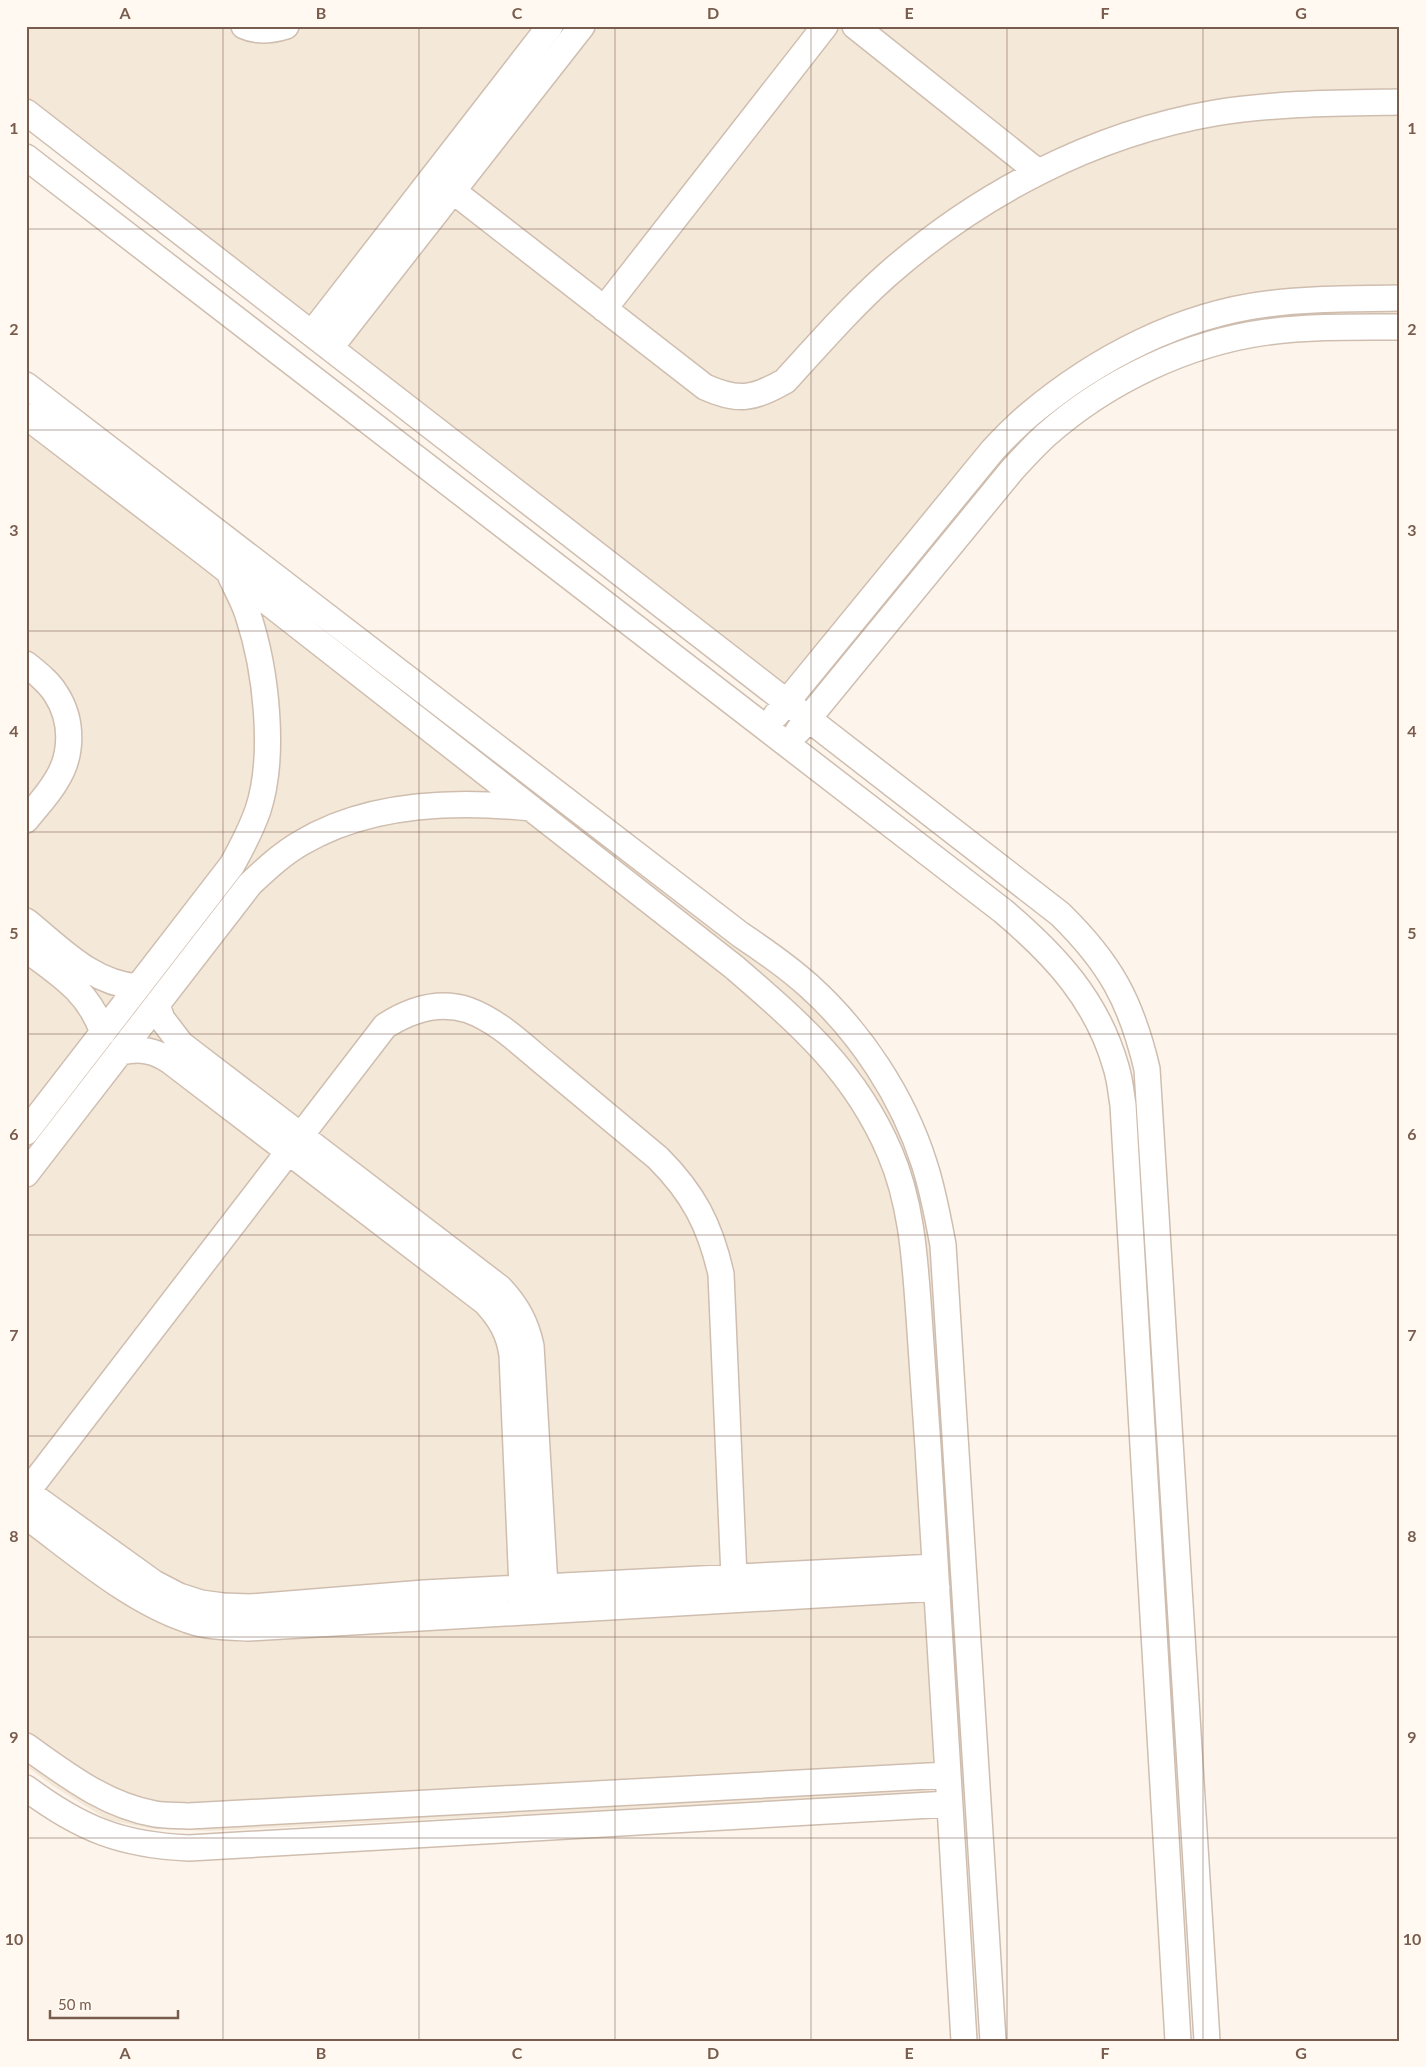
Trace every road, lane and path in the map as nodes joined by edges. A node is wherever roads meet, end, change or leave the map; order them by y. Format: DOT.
graph roads {
  1 [pos="244,26"];
  2 [pos="286,26"];
  3 [pos="550,26"];
  4 [pos="582,26"];
  5 [pos="825,26"];
  6 [pos="855,26"];
  7 [pos="1400,102"];
  8 [pos="26,112"];
  9 [pos="26,157"];
  10 [pos="1038,172"];
  11 [pos="453,191"];
  12 [pos="1400,298"];
  13 [pos="604,310"];
  14 [pos="1400,327"];
  15 [pos="321,340"];
  16 [pos="26,385"];
  17 [pos="26,416"];
  18 [pos="230,575"];
  19 [pos="26,664"];
  20 [pos="787,702"];
  21 [pos="808,719"];
  22 [pos="766,728"];
  23 [pos="787,744"];
  24 [pos="531,808"];
  25 [pos="26,820"];
  26 [pos="26,921"];
  27 [pos="26,949"];
  28 [pos="138,988"];
  29 [pos="157,1005"];
  30 [pos="103,1033"];
  31 [pos="121,1052"];
  32 [pos="26,1132"];
  33 [pos="295,1144"];
  34 [pos="26,1174"];
  35 [pos="27,1499"];
  36 [pos="734,1577"];
  37 [pos="936,1577"];
  38 [pos="534,1587"];
  39 [pos="26,1746"];
  40 [pos="947,1775"];
  41 [pos="26,1788"];
  42 [pos="949,1804"];
  43 [pos="964,2041"];
  44 [pos="993,2041"];
  45 [pos="1178,2041"];
  46 [pos="1207,2041"];
  1 -- 2 [label="street"];
  3 -- 15 [label="street"];
  4 -- 11 [label="street"];
  5 -- 13 [label="street"];
  6 -- 10 [label="street"];
  7 -- 10 [label="street"];
  8 -- 15 [label="street"];
  9 -- 22 [label="street"];
  10 -- 13 [label="street"];
  11 -- 13 [label="street"];
  11 -- 15 [label="street"];
  12 -- 20 [label="street"];
  14 -- 21 [label="street"];
  15 -- 20 [label="street"];
  16 -- 44 [label="street"];
  17 -- 18 [label="street"];
  18 -- 24 [label="street"];
  18 -- 28 [label="street"];
  19 -- 25 [label="street"];
  20 -- 21 [label="street"];
  20 -- 22 [label="street"];
  21 -- 23 [label="street"];
  21 -- 46 [label="street"];
  22 -- 23 [label="street"];
  23 -- 45 [label="street"];
  24 -- 29 [label="street"];
  24 -- 37 [label="street"];
  26 -- 28 [label="street"];
  27 -- 30 [label="street"];
  28 -- 30 [label="street"];
  29 -- 31 [label="street"];
  29 -- 33 [label="street"];
  30 -- 32 [label="street"];
  31 -- 33 [label="street"];
  31 -- 34 [label="street"];
  33 -- 35 [label="street"];
  33 -- 36 [label="street"];
  33 -- 38 [label="street"];
  35 -- 37 [label="street"];
  35 -- 38 [label="street"];
  36 -- 37 [label="street"];
  36 -- 38 [label="street"];
  37 -- 40 [label="street"];
  39 -- 40 [label="street"];
  40 -- 42 [label="street"];
  41 -- 42 [label="street"];
  42 -- 43 [label="street"];
}
